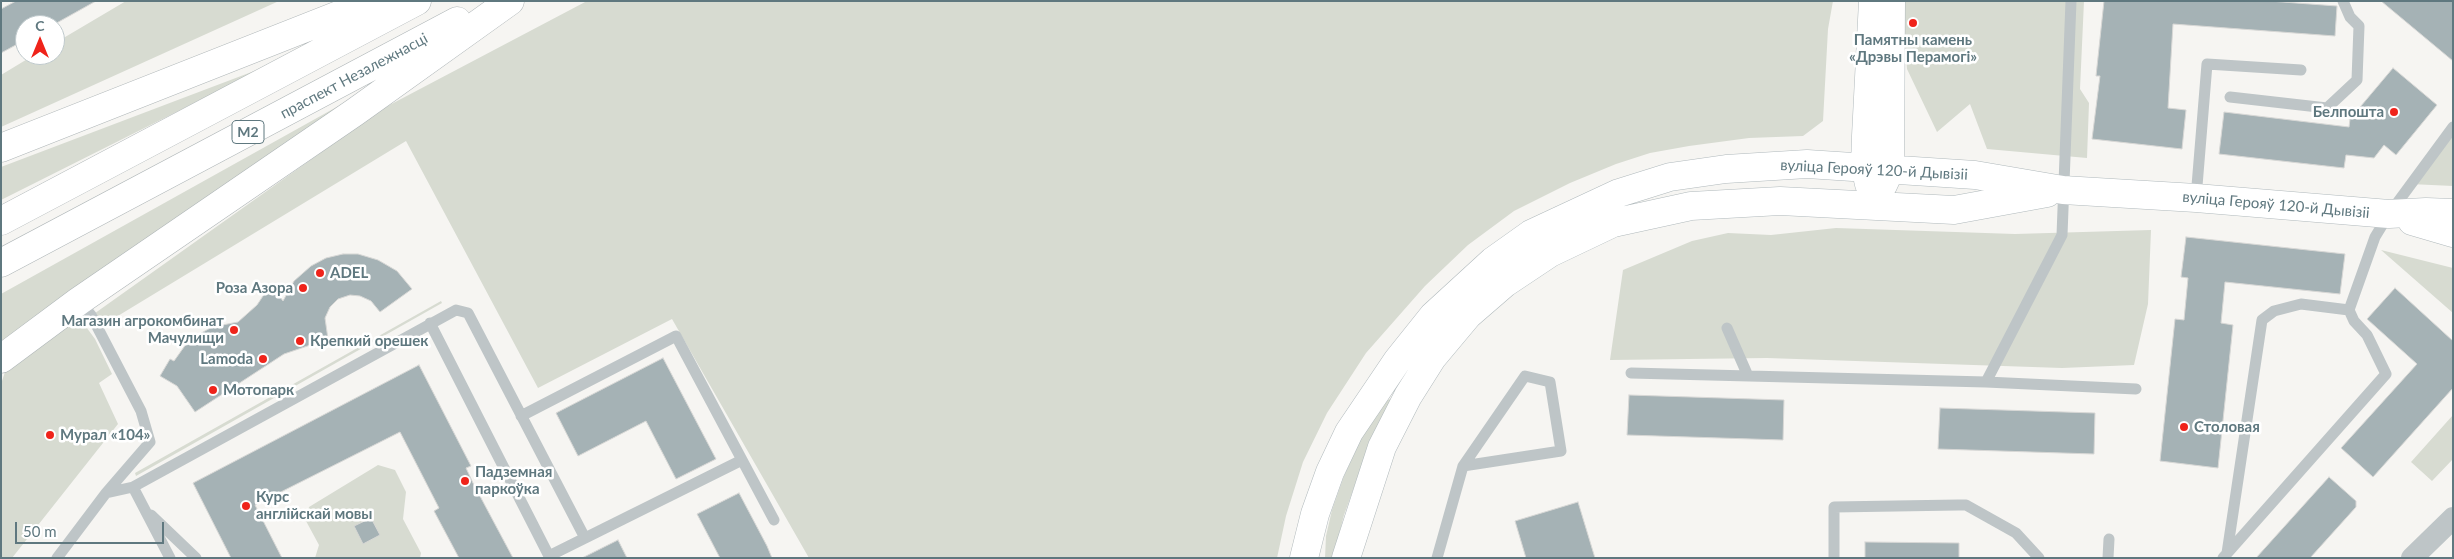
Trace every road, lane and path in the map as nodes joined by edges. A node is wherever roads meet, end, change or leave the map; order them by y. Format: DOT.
graph roads {
  1 [pos="374,1"];
  2 [pos="417,1"];
  3 [pos="495,1"];
  4 [pos="510,1"];
  5 [pos="1874,1"];
  6 [pos="1891,1"];
  7 [pos="2071,1"];
  8 [pos="2343,1"];
  9 [pos="2301,70"];
  10 [pos="2230,96"];
  11 [pos="2453,127"];
  12 [pos="1,148"];
  13 [pos="1877,169"];
  14 [pos="2063,190"];
  15 [pos="2196,198"];
  16 [pos="1874,205"];
  17 [pos="2453,213"];
  18 [pos="2394,215"];
  19 [pos="1,221"];
  20 [pos="2453,233"];
  21 [pos="1,263"];
  22 [pos="80,301"];
  23 [pos="2349,310"];
  24 [pos="430,323"];
  25 [pos="1727,328"];
  26 [pos="1,358"];
  27 [pos="1631,372"];
  28 [pos="1748,376"];
  29 [pos="1986,382"];
  30 [pos="2136,389"];
  31 [pos="521,416"];
  32 [pos="742,460"];
  33 [pos="1463,466"];
  34 [pos="133,487"];
  35 [pos="106,493"];
  36 [pos="144,508"];
  37 [pos="2453,518"];
  38 [pos="774,520"];
  39 [pos="585,538"];
  40 [pos="2109,539"];
  41 [pos="2225,555"];
  42 [pos="2033,556"];
  43 [pos="550,557"];
  44 [pos="56,558"];
  45 [pos="170,558"];
  46 [pos="196,558"];
  47 [pos="1304,558"];
  48 [pos="1346,558"];
  49 [pos="1436,558"];
  50 [pos="1834,558"];
  51 [pos="2108,558"];
  52 [pos="2412,558"];
  1 -- 12 [label="main road"];
  2 -- 19 [label="main road, М2"];
  3 -- 21 [label="main road, праспект Незалежнасці / М2"];
  4 -- 22 [label="main road"];
  5 -- 13 [label="main road"];
  6 -- 13 [label="main road"];
  7 -- 14 [label="lane"];
  8 -- 10 [label="lane"];
  9 -- 15 [label="lane"];
  11 -- 18 [label="lane"];
  13 -- 14 [label="main road, вуліца Герояў 120-й Дывізіі"];
  13 -- 16 [label="main road"];
  13 -- 47 [label="main road, вуліца Герояў 120-й Дывізіі"];
  14 -- 15 [label="main road, вуліца Герояў 120-й Дывізіі"];
  14 -- 16 [label="main road, вуліца Герояў 120-й Дывізіі"];
  14 -- 29 [label="lane"];
  15 -- 18 [label="main road, вуліца Герояў 120-й Дывізіі"];
  16 -- 48 [label="main road, вуліца Герояў 120-й Дывізіі"];
  17 -- 18 [label="main road, вуліца Герояў 120-й Дывізіі"];
  18 -- 20 [label="main road, вуліца Герояў 120-й Дывізіі"];
  18 -- 23 [label="lane"];
  22 -- 26 [label="main road"];
  22 -- 35 [label="lane"];
  23 -- 41 [label="lane"];
  23 -- 41 [label="lane"];
  24 -- 31 [label="lane"];
  24 -- 34 [label="lane"];
  24 -- 43 [label="lane"];
  25 -- 28 [label="lane"];
  27 -- 28 [label="lane"];
  28 -- 29 [label="lane"];
  29 -- 30 [label="lane"];
  31 -- 32 [label="lane"];
  31 -- 39 [label="lane"];
  32 -- 38 [label="lane"];
  32 -- 39 [label="lane"];
  33 -- 33 [label="lane"];
  33 -- 49 [label="lane"];
  34 -- 35 [label="lane"];
  34 -- 36 [label="lane"];
  35 -- 44 [label="lane"];
  36 -- 45 [label="lane"];
  36 -- 46 [label="lane"];
  37 -- 52 [label="street"];
  39 -- 43 [label="lane"];
  40 -- 51 [label="lane"];
  42 -- 50 [label="lane"];
}
